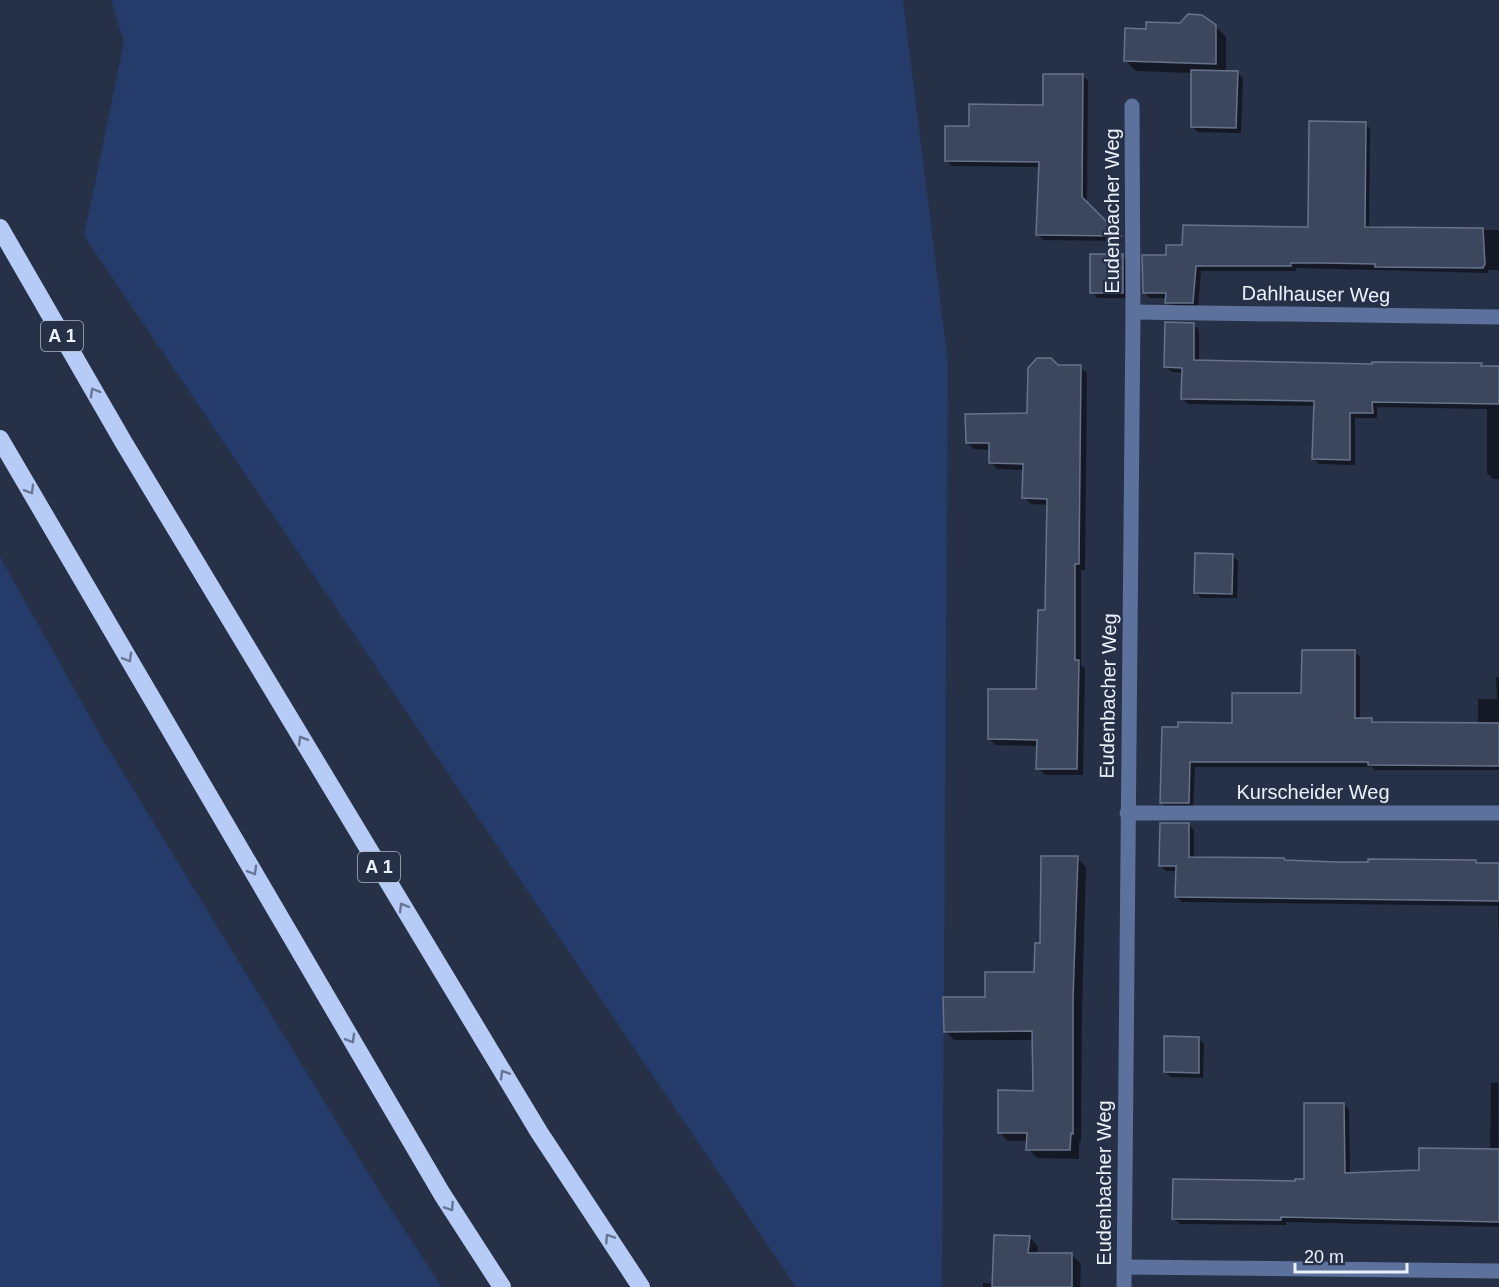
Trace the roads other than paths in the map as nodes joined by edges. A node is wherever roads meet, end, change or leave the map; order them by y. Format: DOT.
graph roads {
  1 [pos="1132,106"];
  2 [pos="0,228"];
  3 [pos="1133,312"];
  4 [pos="1499,316"];
  5 [pos="0,439"];
  6 [pos="1127,813"];
  7 [pos="1499,813"];
  8 [pos="1125,1267"];
  9 [pos="1499,1271"];
  10 [pos="502,1287"];
  11 [pos="641,1287"];
  12 [pos="1124,1287"];
  1 -- 3 [label="street, Eudenbacher Weg"];
  11 -- 2 [label="highway, A 1, one-way"];
  3 -- 4 [label="street, Dahlhauser Weg"];
  3 -- 6 [label="street, Eudenbacher Weg"];
  5 -- 10 [label="highway, one-way"];
  6 -- 7 [label="street, Kurscheider Weg"];
  6 -- 8 [label="street, Eudenbacher Weg"];
  8 -- 9 [label="street"];
  8 -- 12 [label="street, Eudenbacher Weg"];
}
